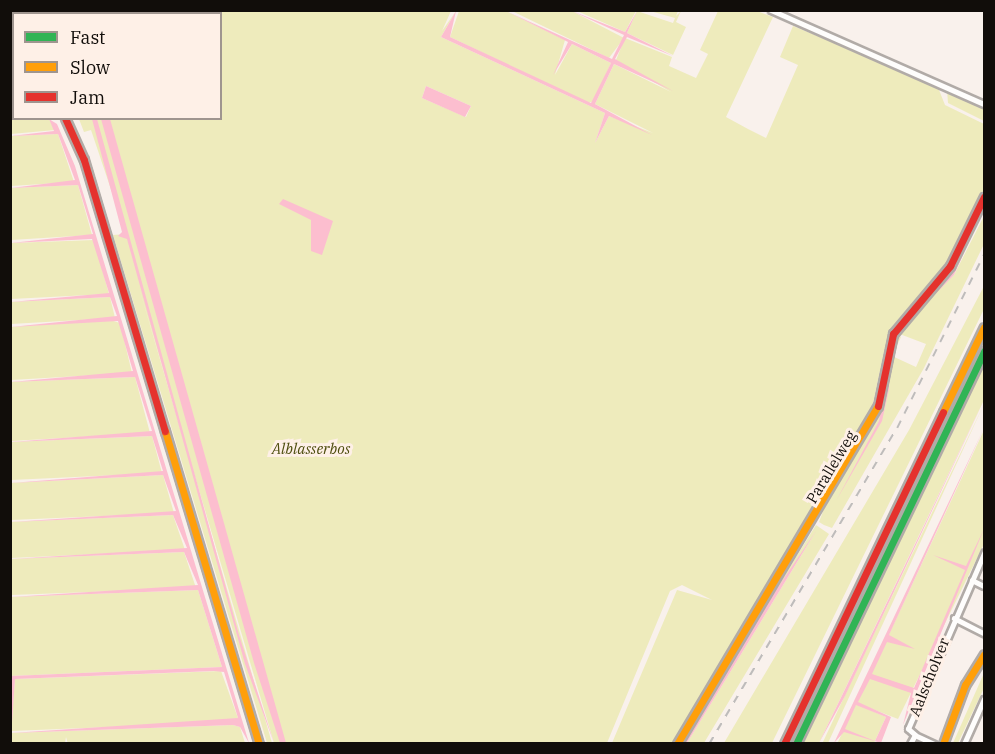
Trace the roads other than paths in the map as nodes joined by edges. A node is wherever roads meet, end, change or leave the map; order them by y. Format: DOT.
graph roads {
  1 [pos="771,10"];
  2 [pos="984,104"];
  3 [pos="66,120"];
  4 [pos="984,197"];
  5 [pos="984,327"];
  6 [pos="984,351"];
  7 [pos="984,553"];
  8 [pos="972,580"];
  9 [pos="984,586"];
  10 [pos="954,618"];
  11 [pos="984,633"];
  12 [pos="984,655"];
  13 [pos="984,662"];
  14 [pos="984,699"];
  15 [pos="915,735"];
  16 [pos="784,743"];
  17 [pos="259,744"];
  18 [pos="677,744"];
  19 [pos="796,744"];
  20 [pos="910,744"];
  21 [pos="934,744"];
  22 [pos="945,744"];
  23 [pos="964,744"];
  1 -- 2 [label="street"];
  3 -- 17 [label="main road"];
  4 -- 18 [label="main road, Parallelweg"];
  5 -- 16 [label="main road"];
  6 -- 19 [label="main road"];
  7 -- 8 [label="street, Aalscholver"];
  8 -- 9 [label="street"];
  8 -- 10 [label="street, Aalscholver"];
  10 -- 11 [label="street, Aalscholver"];
  10 -- 15 [label="street, Aalscholver"];
  12 -- 22 [label="main road"];
  13 -- 22 [label="main road"];
  14 -- 23 [label="street"];
  15 -- 20 [label="street"];
  15 -- 21 [label="street"];
}
